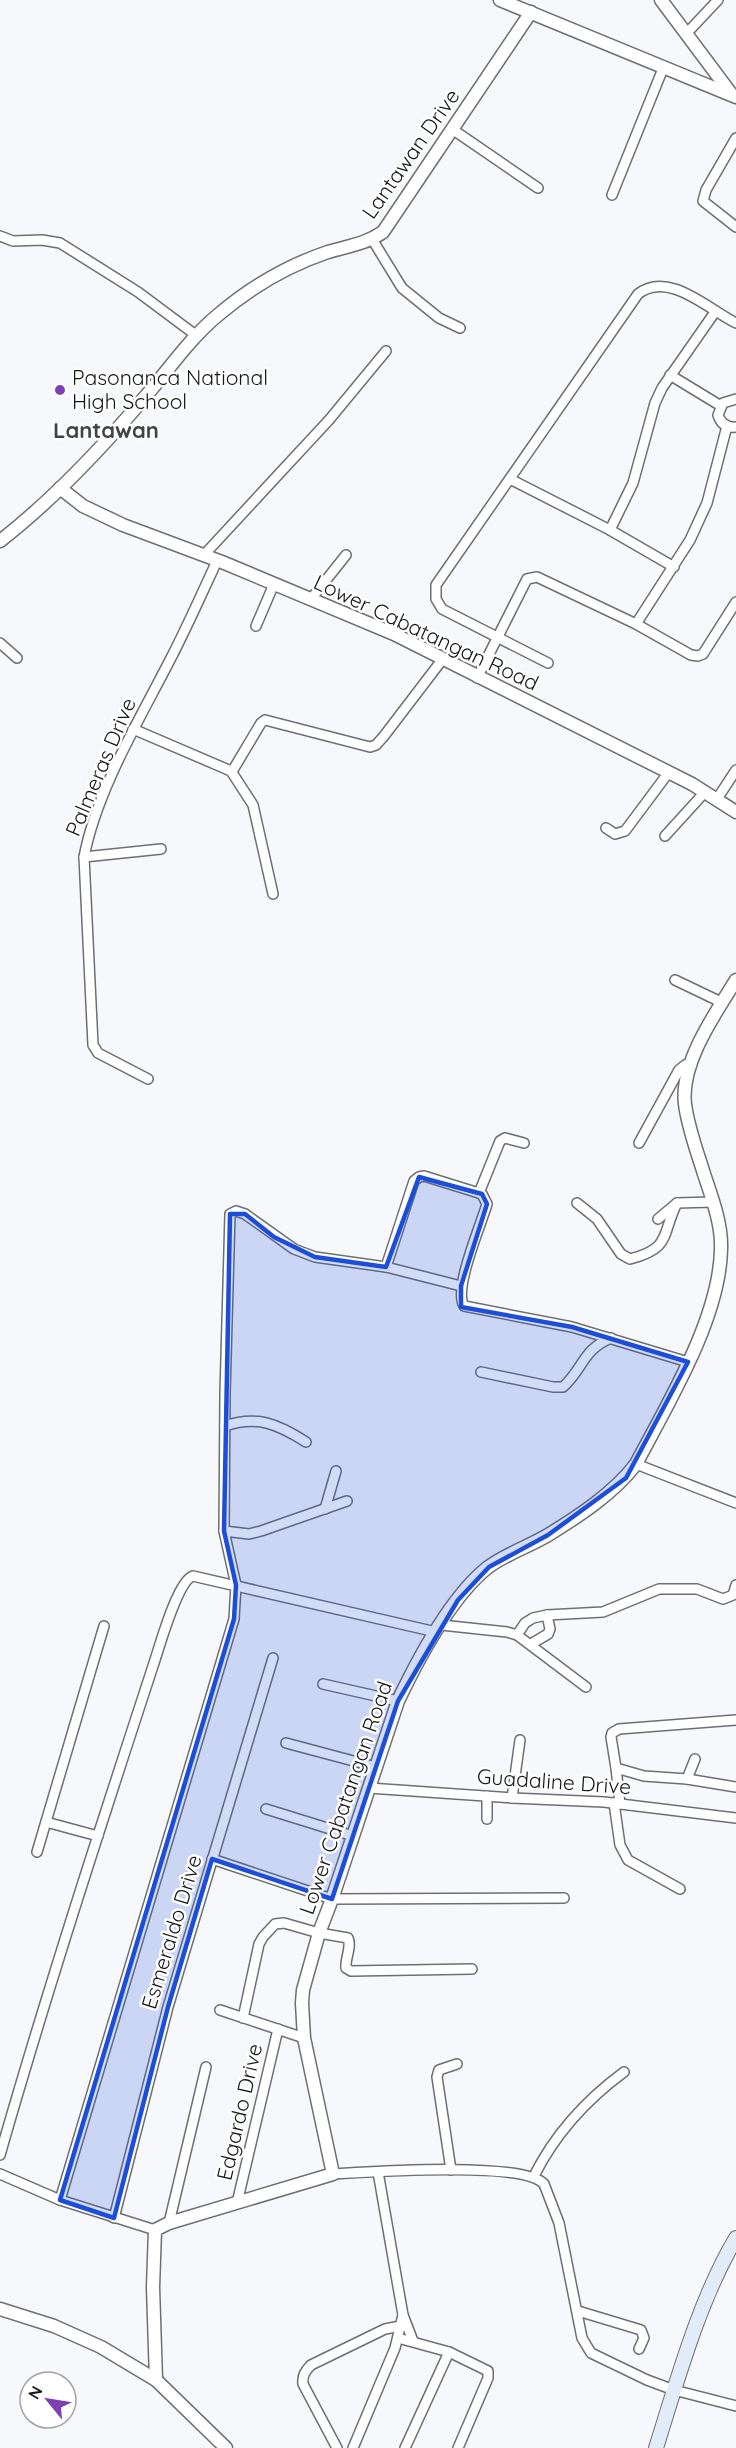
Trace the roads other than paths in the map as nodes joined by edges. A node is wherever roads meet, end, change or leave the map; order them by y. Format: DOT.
graph roads {
  1 [pos="500,0"];
  2 [pos="661,0"];
  3 [pos="718,0"];
  4 [pos="531,12"];
  5 [pos="686,34"];
  6 [pos="664,66"];
  7 [pos="734,96"];
  8 [pos="452,129"];
  9 [pos="736,138"];
  10 [pos="538,188"];
  11 [pos="612,195"];
  12 [pos="736,227"];
  13 [pos="0,236"];
  14 [pos="372,239"];
  15 [pos="715,312"];
  16 [pos="736,323"];
  17 [pos="460,328"];
  18 [pos="197,336"];
  19 [pos="386,351"];
  20 [pos="670,375"];
  21 [pos="736,399"];
  22 [pos="721,406"];
  23 [pos="731,427"];
  24 [pos="510,479"];
  25 [pos="60,488"];
  26 [pos="610,530"];
  27 [pos="0,541"];
  28 [pos="346,555"];
  29 [pos="203,556"];
  30 [pos="217,561"];
  31 [pos="674,567"];
  32 [pos="274,584"];
  33 [pos="311,599"];
  34 [pos="736,602"];
  35 [pos="636,624"];
  36 [pos="256,626"];
  37 [pos="498,637"];
  38 [pos="0,643"];
  39 [pos="17,658"];
  40 [pos="442,660"];
  41 [pos="548,663"];
  42 [pos="477,678"];
  43 [pos="133,729"];
  44 [pos="736,770"];
  45 [pos="231,771"];
  46 [pos="669,772"];
  47 [pos="705,792"];
  48 [pos="717,800"];
  49 [pos="736,812"];
  50 [pos="606,828"];
  51 [pos="664,836"];
  52 [pos="161,849"];
  53 [pos="84,857"];
  54 [pos="273,894"];
  55 [pos="675,980"];
  56 [pos="736,980"];
  57 [pos="723,1004"];
  58 [pos="690,1064"];
  59 [pos="148,1079"];
  60 [pos="524,1143"];
  61 [pos="639,1143"];
  62 [pos="479,1194"];
  63 [pos="713,1202"];
  64 [pos="577,1203"];
  65 [pos="676,1203"];
  66 [pos="658,1219"];
  67 [pos="386,1267"];
  68 [pos="461,1286"];
  69 [pos="611,1338"];
  70 [pos="688,1362"];
  71 [pos="481,1372"];
  72 [pos="225,1426"];
  73 [pos="306,1442"];
  74 [pos="636,1464"];
  75 [pos="336,1471"];
  76 [pos="347,1501"];
  77 [pos="736,1503"];
  78 [pos="326,1509"];
  79 [pos="224,1531"];
  80 [pos="736,1585"];
  81 [pos="236,1586"];
  82 [pos="548,1615"];
  83 [pos="104,1626"];
  84 [pos="439,1628"];
  85 [pos="517,1635"];
  86 [pos="531,1644"];
  87 [pos="273,1658"];
  88 [pos="323,1684"];
  89 [pos="586,1688"];
  90 [pos="398,1701"];
  91 [pos="736,1720"];
  92 [pos="520,1740"];
  93 [pos="286,1743"];
  94 [pos="695,1759"];
  95 [pos="376,1767"];
  96 [pos="616,1768"];
  97 [pos="687,1779"];
  98 [pos="736,1787"];
  99 [pos="369,1788"];
  100 [pos="487,1796"];
  101 [pos="512,1798"];
  102 [pos="617,1803"];
  103 [pos="266,1809"];
  104 [pos="736,1818"];
  105 [pos="487,1819"];
  106 [pos="46,1822"];
  107 [pos="98,1836"];
  108 [pos="353,1836"];
  109 [pos="37,1852"];
  110 [pos="212,1859"];
  111 [pos="680,1889"];
  112 [pos="564,1898"];
  113 [pos="332,1899"];
  114 [pos="318,1934"];
  115 [pos="472,1970"];
  116 [pos="220,2010"];
  117 [pos="243,2018"];
  118 [pos="278,2029"];
  119 [pos="304,2038"];
  120 [pos="457,2064"];
  121 [pos="206,2067"];
  122 [pos="624,2072"];
  123 [pos="0,2155"];
  124 [pos="451,2170"];
  125 [pos="378,2172"];
  126 [pos="0,2174"];
  127 [pos="333,2174"];
  128 [pos="534,2176"];
  129 [pos="60,2200"];
  130 [pos="237,2203"];
  131 [pos="114,2218"];
  132 [pos="169,2223"];
  133 [pos="155,2230"];
  134 [pos="736,2238"];
  135 [pos="0,2309"];
  136 [pos="578,2310"];
  137 [pos="403,2315"];
  138 [pos="401,2326"];
  139 [pos="398,2338"];
  140 [pos="413,2341"];
  141 [pos="639,2349"];
  142 [pos="449,2352"];
  143 [pos="156,2380"];
  144 [pos="674,2390"];
  145 [pos="736,2406"];
  146 [pos="226,2448"];
  147 [pos="337,2448"];
  148 [pos="353,2448"];
  149 [pos="405,2448"];
  150 [pos="458,2448"];
  151 [pos="656,2448"];
  1 -- 4 [label="street"];
  2 -- 5 [label="street"];
  3 -- 5 [label="street"];
  4 -- 6 [label="street"];
  4 -- 8 [label="street, Lantawan Drive"];
  5 -- 7 [label="street"];
  6 -- 7 [label="street"];
  6 -- 11 [label="street"];
  8 -- 10 [label="street"];
  8 -- 14 [label="street, Lantawan Drive"];
  9 -- 12 [label="street"];
  13 -- 18 [label="street"];
  14 -- 17 [label="street"];
  14 -- 18 [label="street, Lantawan Drive"];
  15 -- 16 [label="street"];
  15 -- 20 [label="street"];
  15 -- 24 [label="street"];
  18 -- 25 [label="street, Lantawan Drive"];
  19 -- 29 [label="street"];
  20 -- 22 [label="street"];
  20 -- 26 [label="street"];
  21 -- 22 [label="street"];
  22 -- 23 [label="street"];
  23 -- 31 [label="street"];
  24 -- 26 [label="street"];
  24 -- 37 [label="street"];
  25 -- 27 [label="street, Lantawan Drive"];
  25 -- 29 [label="street, Lower Cabatangan Road"];
  26 -- 31 [label="street"];
  28 -- 33 [label="street"];
  29 -- 30 [label="street, Lower Cabatangan Road"];
  30 -- 32 [label="street, Lower Cabatangan Road"];
  30 -- 43 [label="street, Palmeras Drive"];
  31 -- 35 [label="street"];
  32 -- 33 [label="street, Lower Cabatangan Road"];
  32 -- 36 [label="street"];
  33 -- 40 [label="street, Lower Cabatangan Road"];
  34 -- 35 [label="street"];
  35 -- 37 [label="street"];
  37 -- 41 [label="street"];
  37 -- 42 [label="street"];
  38 -- 39 [label="street"];
  40 -- 42 [label="street, Lower Cabatangan Road"];
  40 -- 45 [label="street"];
  42 -- 46 [label="street, Lower Cabatangan Road"];
  43 -- 45 [label="street"];
  43 -- 53 [label="street, Palmeras Drive"];
  44 -- 48 [label="street"];
  45 -- 54 [label="street"];
  46 -- 47 [label="street, Lower Cabatangan Road"];
  46 -- 50 [label="street"];
  47 -- 48 [label="street, Lower Cabatangan Road"];
  47 -- 51 [label="street"];
  48 -- 49 [label="street, Lower Cabatangan Road"];
  52 -- 53 [label="street"];
  53 -- 59 [label="street, Palmeras Drive"];
  55 -- 57 [label="street"];
  56 -- 57 [label="street, Lower Cabatangan Road"];
  57 -- 58 [label="street, Lower Cabatangan Road"];
  58 -- 61 [label="street"];
  58 -- 63 [label="street, Lower Cabatangan Road"];
  60 -- 62 [label="street"];
  62 -- 67 [label="street"];
  62 -- 68 [label="street"];
  63 -- 65 [label="street"];
  63 -- 70 [label="street, Lower Cabatangan Road"];
  64 -- 65 [label="street"];
  65 -- 66 [label="street"];
  67 -- 68 [label="street"];
  67 -- 72 [label="street"];
  68 -- 69 [label="street"];
  69 -- 70 [label="street"];
  69 -- 71 [label="street"];
  70 -- 74 [label="street, Lower Cabatangan Road"];
  72 -- 73 [label="street"];
  72 -- 79 [label="street"];
  74 -- 77 [label="street"];
  74 -- 84 [label="street, Lower Cabatangan Road"];
  75 -- 78 [label="street"];
  76 -- 78 [label="street"];
  78 -- 79 [label="street"];
  79 -- 81 [label="street"];
  80 -- 82 [label="street"];
  81 -- 84 [label="street"];
  81 -- 107 [label="street"];
  81 -- 129 [label="street"];
  82 -- 85 [label="street"];
  82 -- 86 [label="street"];
  83 -- 106 [label="street"];
  84 -- 85 [label="street"];
  84 -- 90 [label="street, Lower Cabatangan Road"];
  85 -- 86 [label="street"];
  86 -- 89 [label="street"];
  87 -- 110 [label="street, Esmeraldo Drive"];
  88 -- 90 [label="street"];
  90 -- 95 [label="street, Lower Cabatangan Road"];
  91 -- 96 [label="street"];
  92 -- 101 [label="street"];
  93 -- 95 [label="street"];
  94 -- 97 [label="street"];
  95 -- 99 [label="street, Lower Cabatangan Road"];
  96 -- 97 [label="street"];
  96 -- 102 [label="street"];
  97 -- 98 [label="street"];
  99 -- 100 [label="street, Guadaline Drive"];
  99 -- 108 [label="street, Lower Cabatangan Road"];
  100 -- 101 [label="street, Guadaline Drive"];
  100 -- 105 [label="street"];
  101 -- 102 [label="street, Guadaline Drive"];
  102 -- 104 [label="street, Guadaline Drive"];
  102 -- 111 [label="street"];
  103 -- 108 [label="street"];
  106 -- 107 [label="street"];
  106 -- 109 [label="street"];
  107 -- 123 [label="street"];
  108 -- 113 [label="street, Lower Cabatangan Road"];
  110 -- 113 [label="street"];
  110 -- 131 [label="street, Esmeraldo Drive"];
  112 -- 113 [label="street"];
  113 -- 114 [label="street, Lower Cabatangan Road"];
  114 -- 115 [label="street"];
  114 -- 117 [label="street"];
  114 -- 119 [label="street, Lower Cabatangan Road"];
  116 -- 117 [label="street"];
  117 -- 118 [label="street"];
  118 -- 119 [label="street"];
  118 -- 130 [label="street, Edgardo Drive"];
  119 -- 127 [label="street, Lower Cabatangan Road"];
  120 -- 124 [label="street"];
  121 -- 132 [label="street"];
  122 -- 128 [label="street"];
  124 -- 125 [label="street"];
  124 -- 128 [label="street"];
  125 -- 127 [label="street"];
  125 -- 137 [label="street"];
  126 -- 129 [label="street"];
  127 -- 130 [label="street"];
  128 -- 136 [label="street"];
  129 -- 131 [label="street"];
  130 -- 132 [label="street"];
  131 -- 133 [label="street"];
  132 -- 133 [label="street"];
  133 -- 143 [label="street"];
  134 -- 144 [label="main road"];
  135 -- 143 [label="street"];
  136 -- 141 [label="street"];
  136 -- 144 [label="street"];
  137 -- 138 [label="street"];
  137 -- 140 [label="street"];
  138 -- 139 [label="street"];
  138 -- 147 [label="street"];
  139 -- 140 [label="street"];
  139 -- 148 [label="street"];
  140 -- 142 [label="street"];
  142 -- 149 [label="street"];
  142 -- 150 [label="street"];
  143 -- 146 [label="street"];
  144 -- 145 [label="street"];
  144 -- 151 [label="main road"];
}
